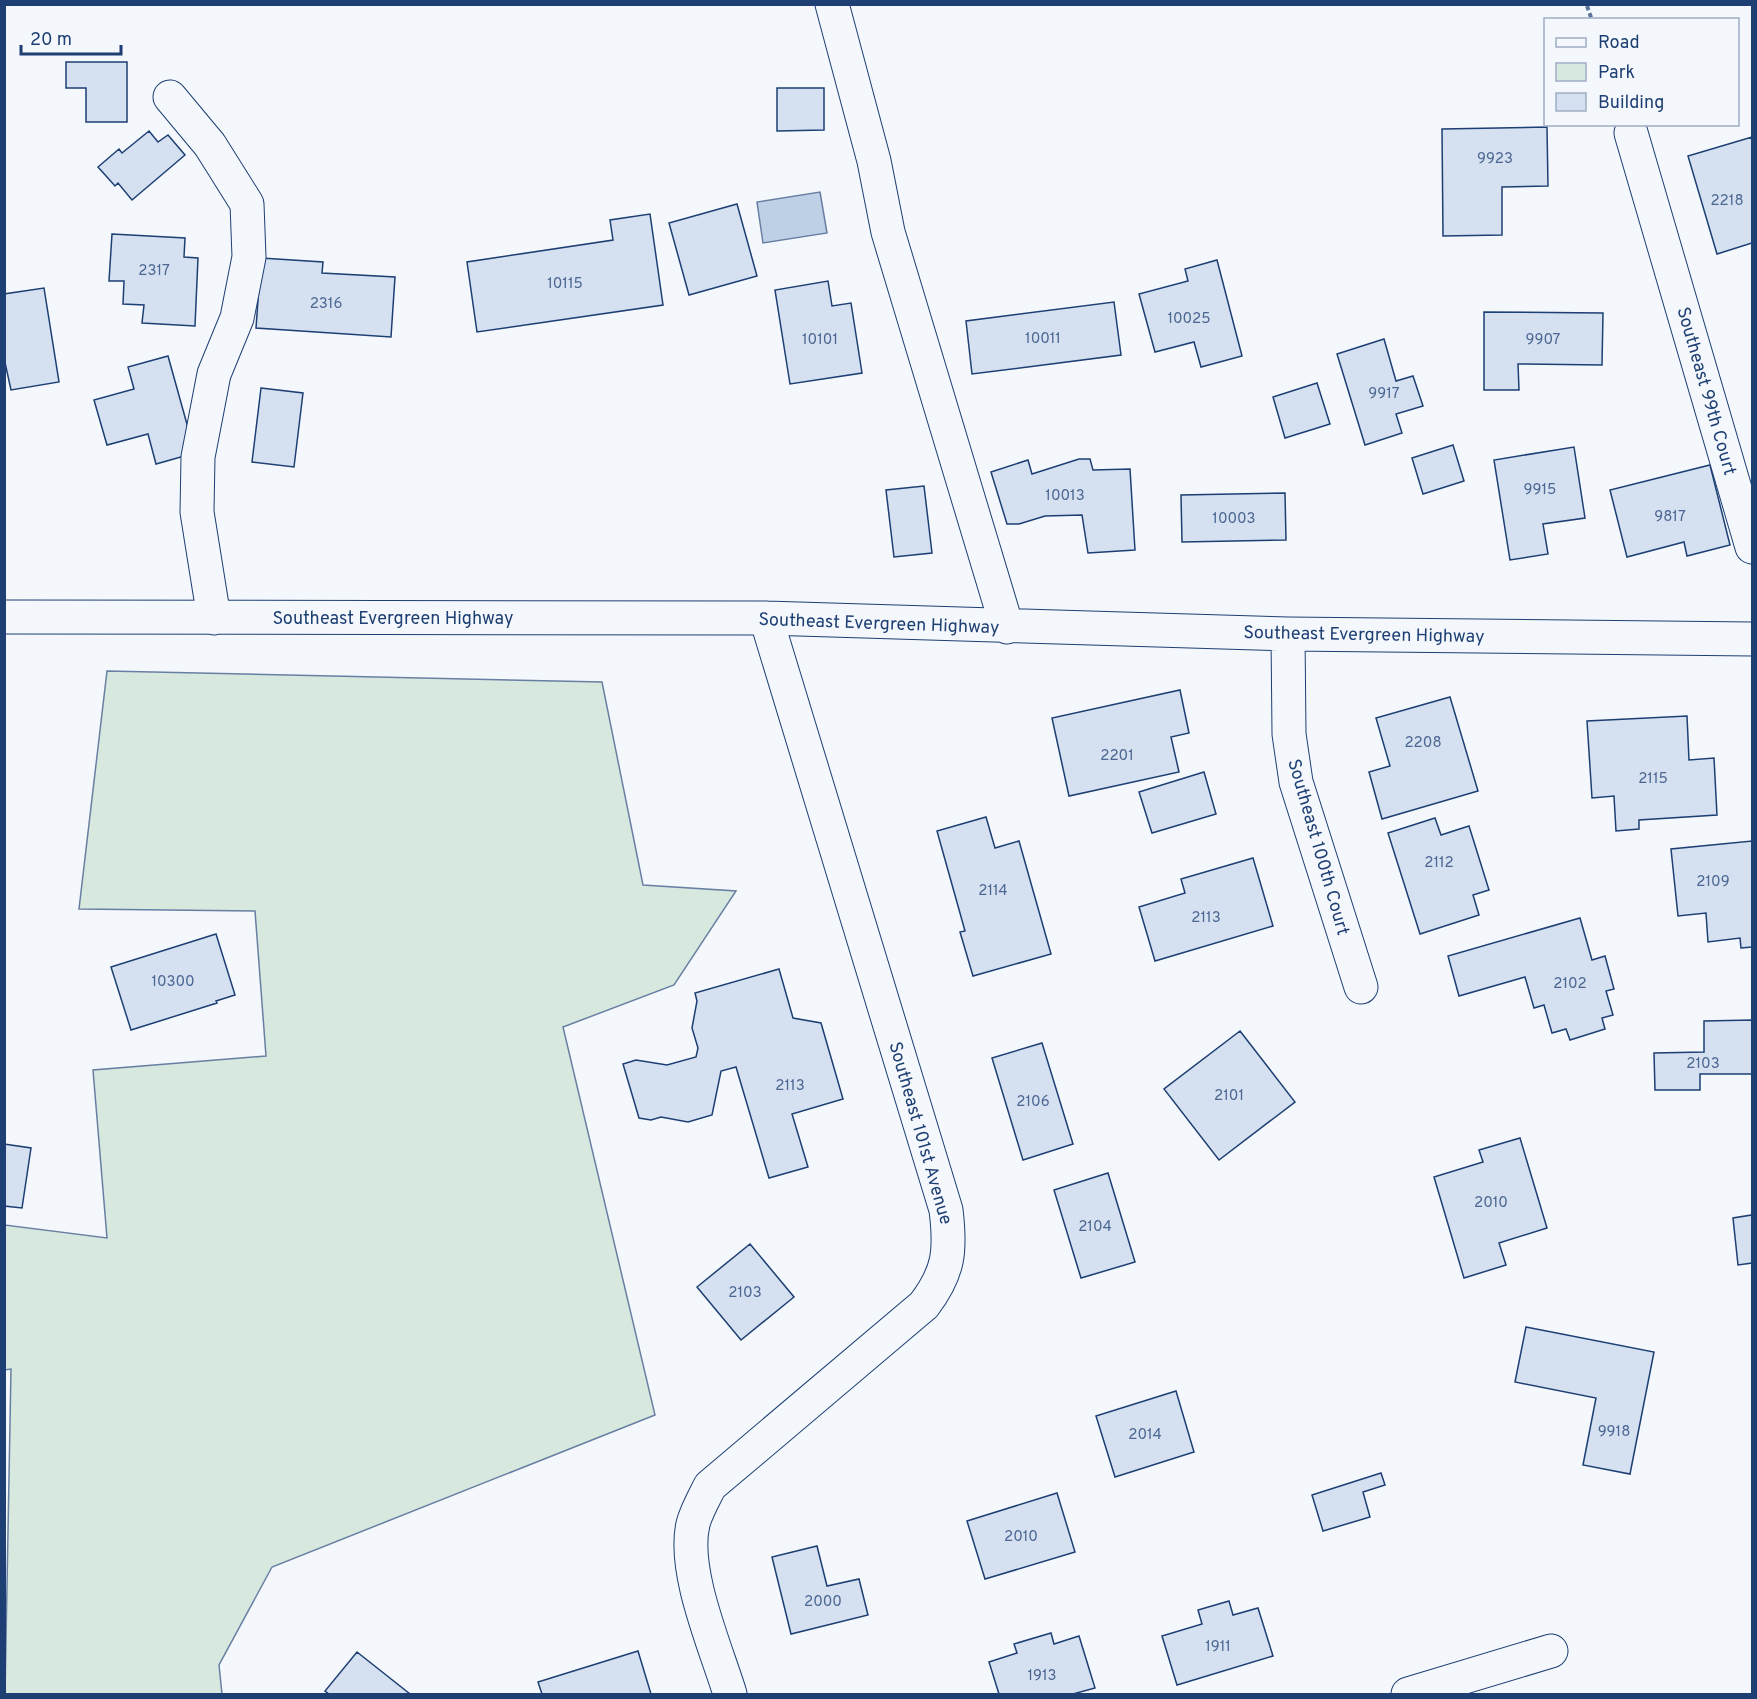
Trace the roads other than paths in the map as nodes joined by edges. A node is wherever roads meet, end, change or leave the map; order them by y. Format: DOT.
graph roads {
  1 [pos="832,4"];
  2 [pos="170,97"];
  3 [pos="1631,133"];
  4 [pos="1752,547"];
  5 [pos="4,617"];
  6 [pos="214,618"];
  7 [pos="766,618"];
  8 [pos="1007,627"];
  9 [pos="1288,634"];
  10 [pos="1752,639"];
  11 [pos="1360,987"];
  12 [pos="1551,1651"];
  13 [pos="730,1695"];
  14 [pos="1408,1695"];
  1 -- 8 [label="street"];
  2 -- 6 [label="street"];
  3 -- 4 [label="street, Southeast 99th Court"];
  5 -- 6 [label="street, Southeast Evergreen Highway"];
  6 -- 7 [label="street, Southeast Evergreen Highway"];
  7 -- 8 [label="street, Southeast Evergreen Highway"];
  7 -- 13 [label="street, Southeast 101st Avenue"];
  8 -- 9 [label="street, Southeast Evergreen Highway"];
  9 -- 10 [label="street, Southeast Evergreen Highway"];
  9 -- 11 [label="street, Southeast 100th Court"];
  12 -- 14 [label="street"];
}
